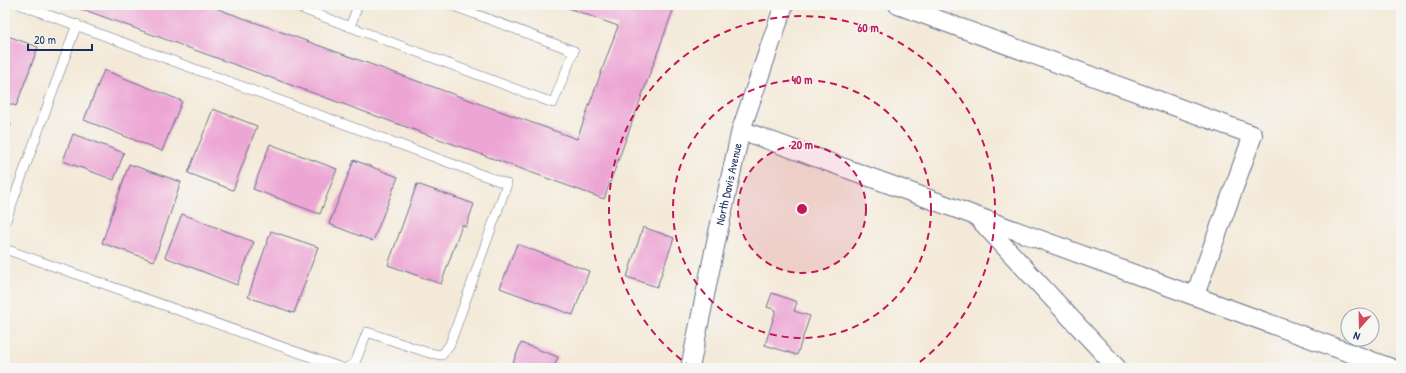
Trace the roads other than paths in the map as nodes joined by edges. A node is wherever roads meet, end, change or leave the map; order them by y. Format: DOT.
graph roads {
  1 [pos="21,5"];
  2 [pos="292,5"];
  3 [pos="358,5"];
  4 [pos="451,5"];
  5 [pos="784,5"];
  6 [pos="898,5"];
  7 [pos="77,24"];
  8 [pos="350,27"];
  9 [pos="741,130"];
  10 [pos="977,217"];
  11 [pos="5,223"];
  12 [pos="5,249"];
  13 [pos="1195,295"];
  14 [pos="342,368"];
  15 [pos="346,368"];
  16 [pos="690,368"];
  17 [pos="1117,368"];
  18 [pos="1391,368"];
  1 -- 7 [label="lane"];
  2 -- 8 [label="lane"];
  3 -- 8 [label="lane"];
  4 -- 8 [label="lane"];
  5 -- 9 [label="street, North Davis Avenue"];
  6 -- 13 [label="street"];
  7 -- 11 [label="lane"];
  7 -- 15 [label="lane"];
  9 -- 10 [label="street"];
  9 -- 16 [label="street, North Davis Avenue"];
  10 -- 13 [label="street"];
  10 -- 17 [label="street"];
  12 -- 14 [label="lane"];
  13 -- 18 [label="street"];
}
